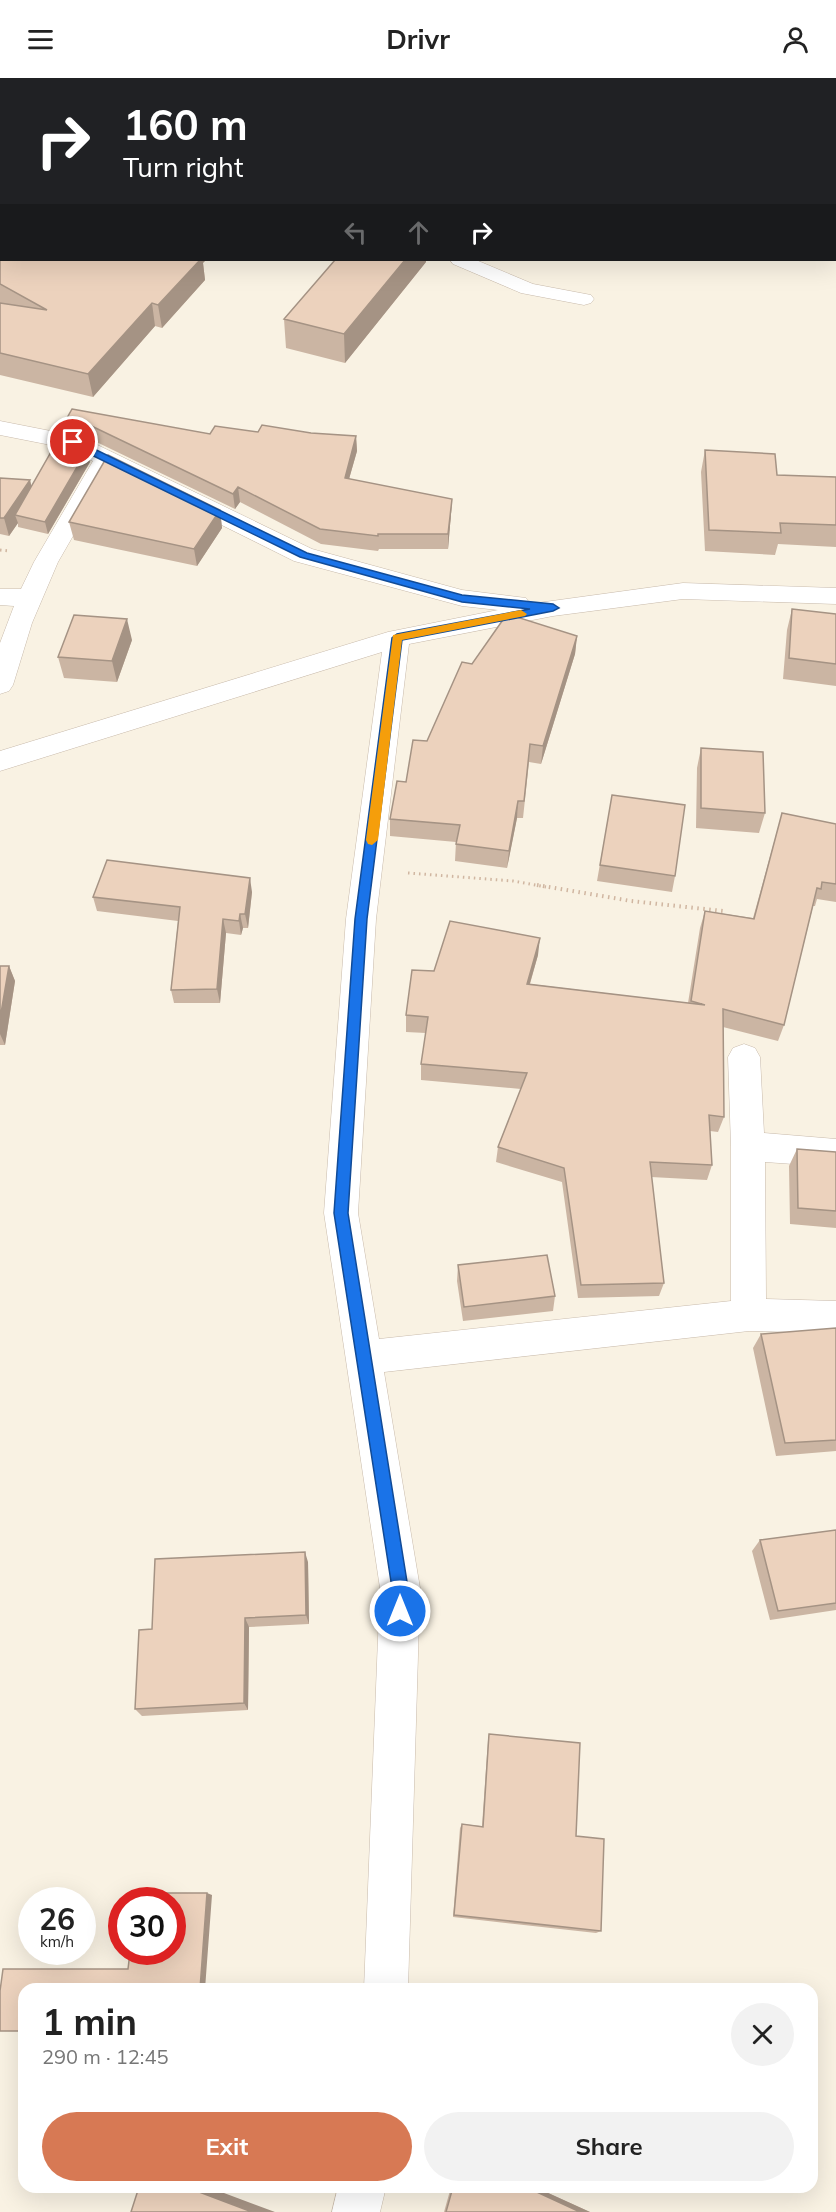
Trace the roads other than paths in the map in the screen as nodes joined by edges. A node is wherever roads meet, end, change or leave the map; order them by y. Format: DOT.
graph roads {
  1 [pos="462,261"];
  2 [pos="584,299"];
  3 [pos="0,428"];
  4 [pos="106,458"];
  5 [pos="836,596"];
  6 [pos="0,597"];
  7 [pos="30,598"];
  8 [pos="553,608"];
  9 [pos="397,638"];
  10 [pos="0,685"];
  11 [pos="0,761"];
  12 [pos="744,1057"];
  13 [pos="748,1146"];
  14 [pos="836,1153"];
  15 [pos="749,1315"];
  16 [pos="836,1317"];
  17 [pos="364,1358"];
  18 [pos="386,1983"];
  19 [pos="361,2193"];
  20 [pos="356,2212"];
  1 -- 2 [label="street"];
  3 -- 4 [label="street"];
  4 -- 7 [label="street"];
  4 -- 8 [label="street"];
  5 -- 8 [label="street"];
  6 -- 7 [label="street"];
  7 -- 10 [label="street"];
  8 -- 9 [label="street"];
  9 -- 11 [label="street"];
  9 -- 17 [label="street"];
  12 -- 13 [label="street"];
  13 -- 14 [label="street"];
  13 -- 15 [label="street"];
  15 -- 16 [label="street"];
  15 -- 17 [label="street"];
  17 -- 18 [label="street"];
  19 -- 20 [label="street"];
}
